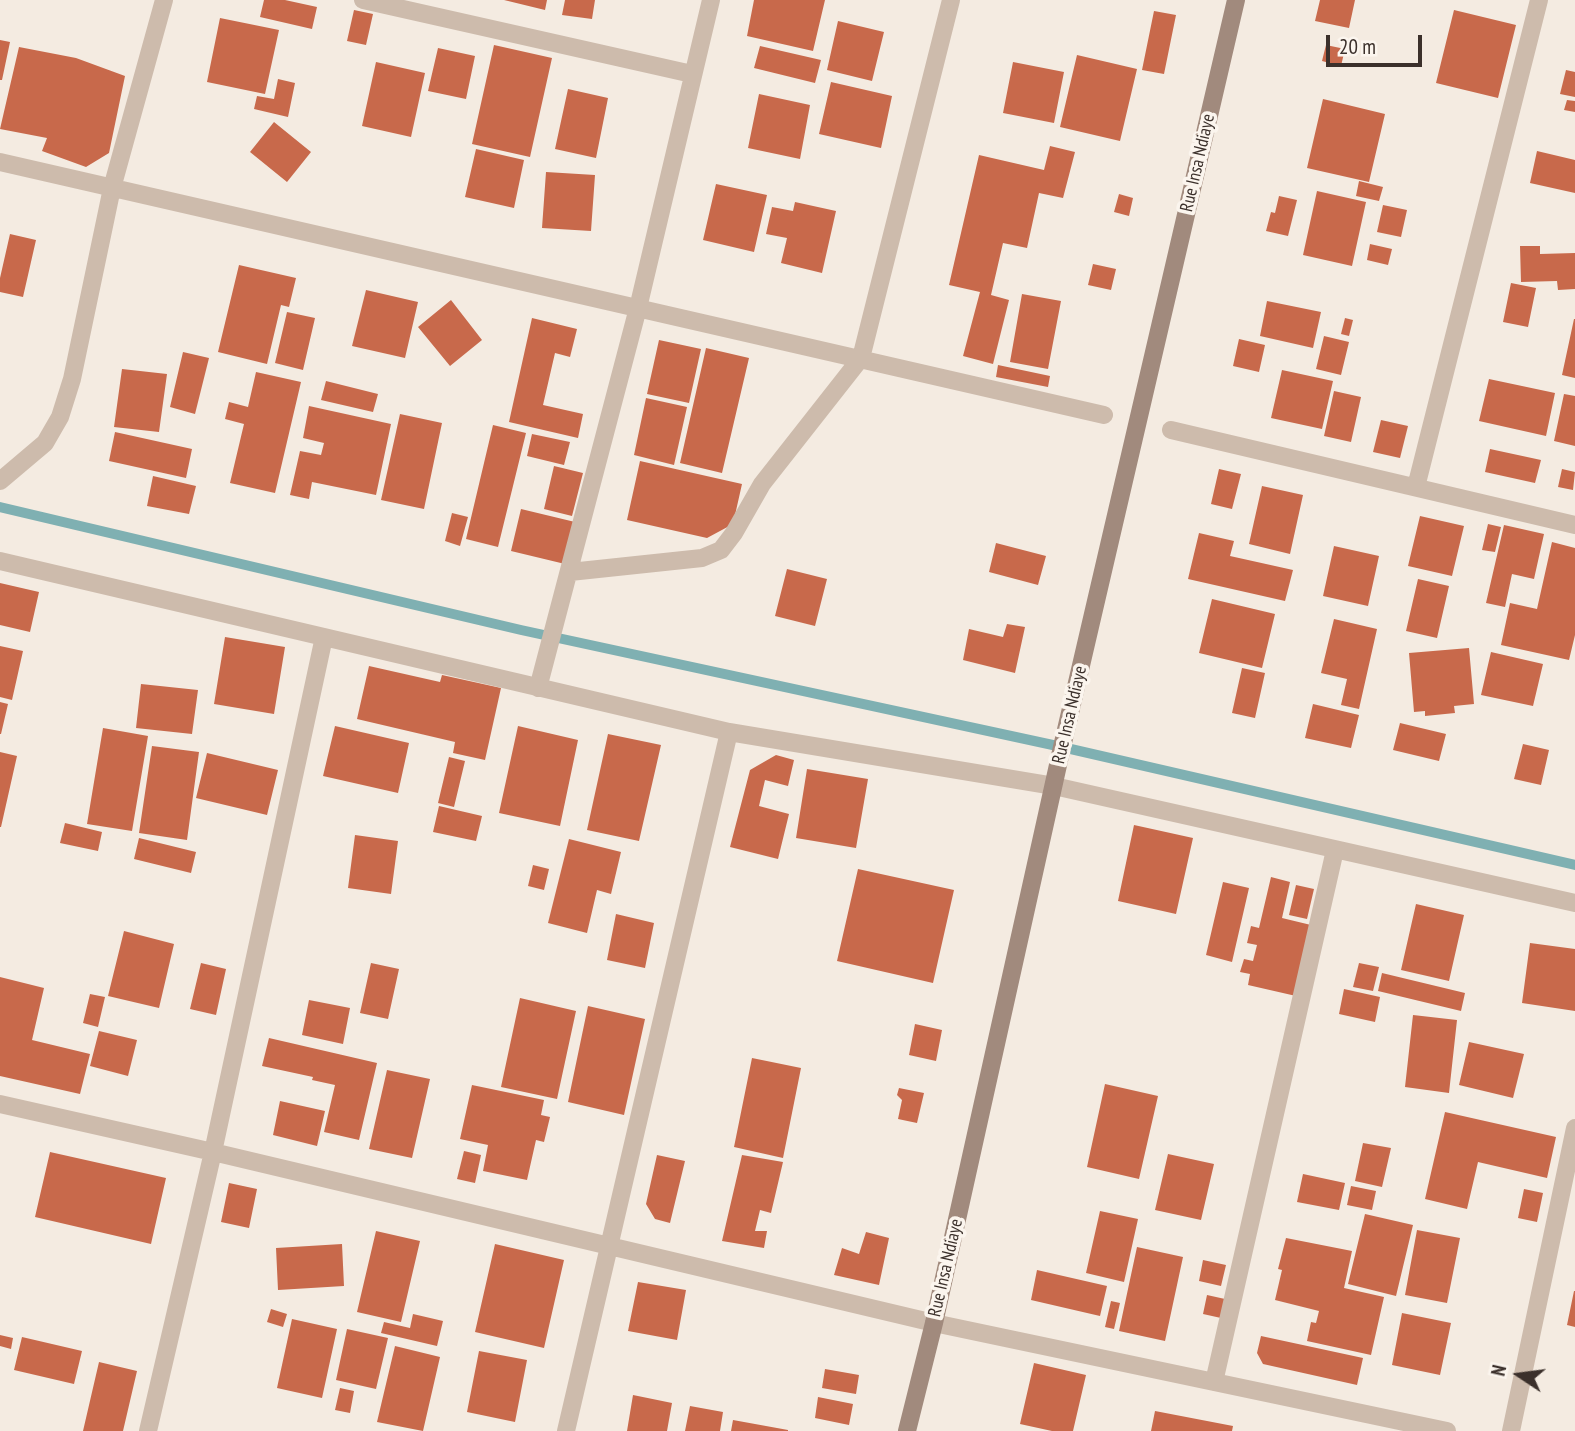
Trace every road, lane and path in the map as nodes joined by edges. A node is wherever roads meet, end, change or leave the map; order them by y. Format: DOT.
graph roads {
  1 [pos="164,0"];
  2 [pos="363,0"];
  3 [pos="710,0"];
  4 [pos="951,0"];
  5 [pos="1236,0"];
  6 [pos="1539,0"];
  7 [pos="692,74"];
  8 [pos="0,162"];
  9 [pos="112,188"];
  10 [pos="638,308"];
  11 [pos="861,358"];
  12 [pos="1104,415"];
  13 [pos="1171,430"];
  14 [pos="0,481"];
  15 [pos="1416,487"];
  16 [pos="1575,525"];
  17 [pos="0,561"];
  18 [pos="570,572"];
  19 [pos="324,637"];
  20 [pos="538,688"];
  21 [pos="729,732"];
  22 [pos="1054,786"];
  23 [pos="1335,849"];
  24 [pos="1575,903"];
  25 [pos="0,1104"];
  26 [pos="1575,1128"];
  27 [pos="213,1152"];
  28 [pos="608,1245"];
  29 [pos="934,1323"];
  30 [pos="1213,1382"];
  31 [pos="148,1431"];
  32 [pos="566,1431"];
  33 [pos="907,1431"];
  34 [pos="1447,1431"];
  35 [pos="1511,1431"];
  1 -- 9 [label="street"];
  2 -- 7 [label="street"];
  3 -- 7 [label="street"];
  4 -- 11 [label="street"];
  5 -- 22 [label="main road, Rue Insa Ndiaye"];
  6 -- 15 [label="street"];
  7 -- 10 [label="street"];
  8 -- 9 [label="street"];
  9 -- 10 [label="street"];
  9 -- 14 [label="street"];
  10 -- 11 [label="street"];
  10 -- 18 [label="street"];
  11 -- 12 [label="street"];
  11 -- 18 [label="street"];
  13 -- 15 [label="street"];
  15 -- 16 [label="street"];
  17 -- 19 [label="street"];
  18 -- 20 [label="street"];
  19 -- 20 [label="street"];
  19 -- 27 [label="street"];
  20 -- 21 [label="street"];
  21 -- 22 [label="street"];
  21 -- 28 [label="street"];
  22 -- 23 [label="street"];
  22 -- 29 [label="main road, Rue Insa Ndiaye"];
  23 -- 24 [label="street"];
  23 -- 30 [label="street"];
  25 -- 27 [label="street"];
  26 -- 35 [label="street"];
  27 -- 28 [label="street"];
  27 -- 31 [label="street"];
  28 -- 29 [label="street"];
  28 -- 32 [label="street"];
  29 -- 30 [label="street"];
  29 -- 33 [label="main road, Rue Insa Ndiaye"];
  30 -- 34 [label="street"];
}
